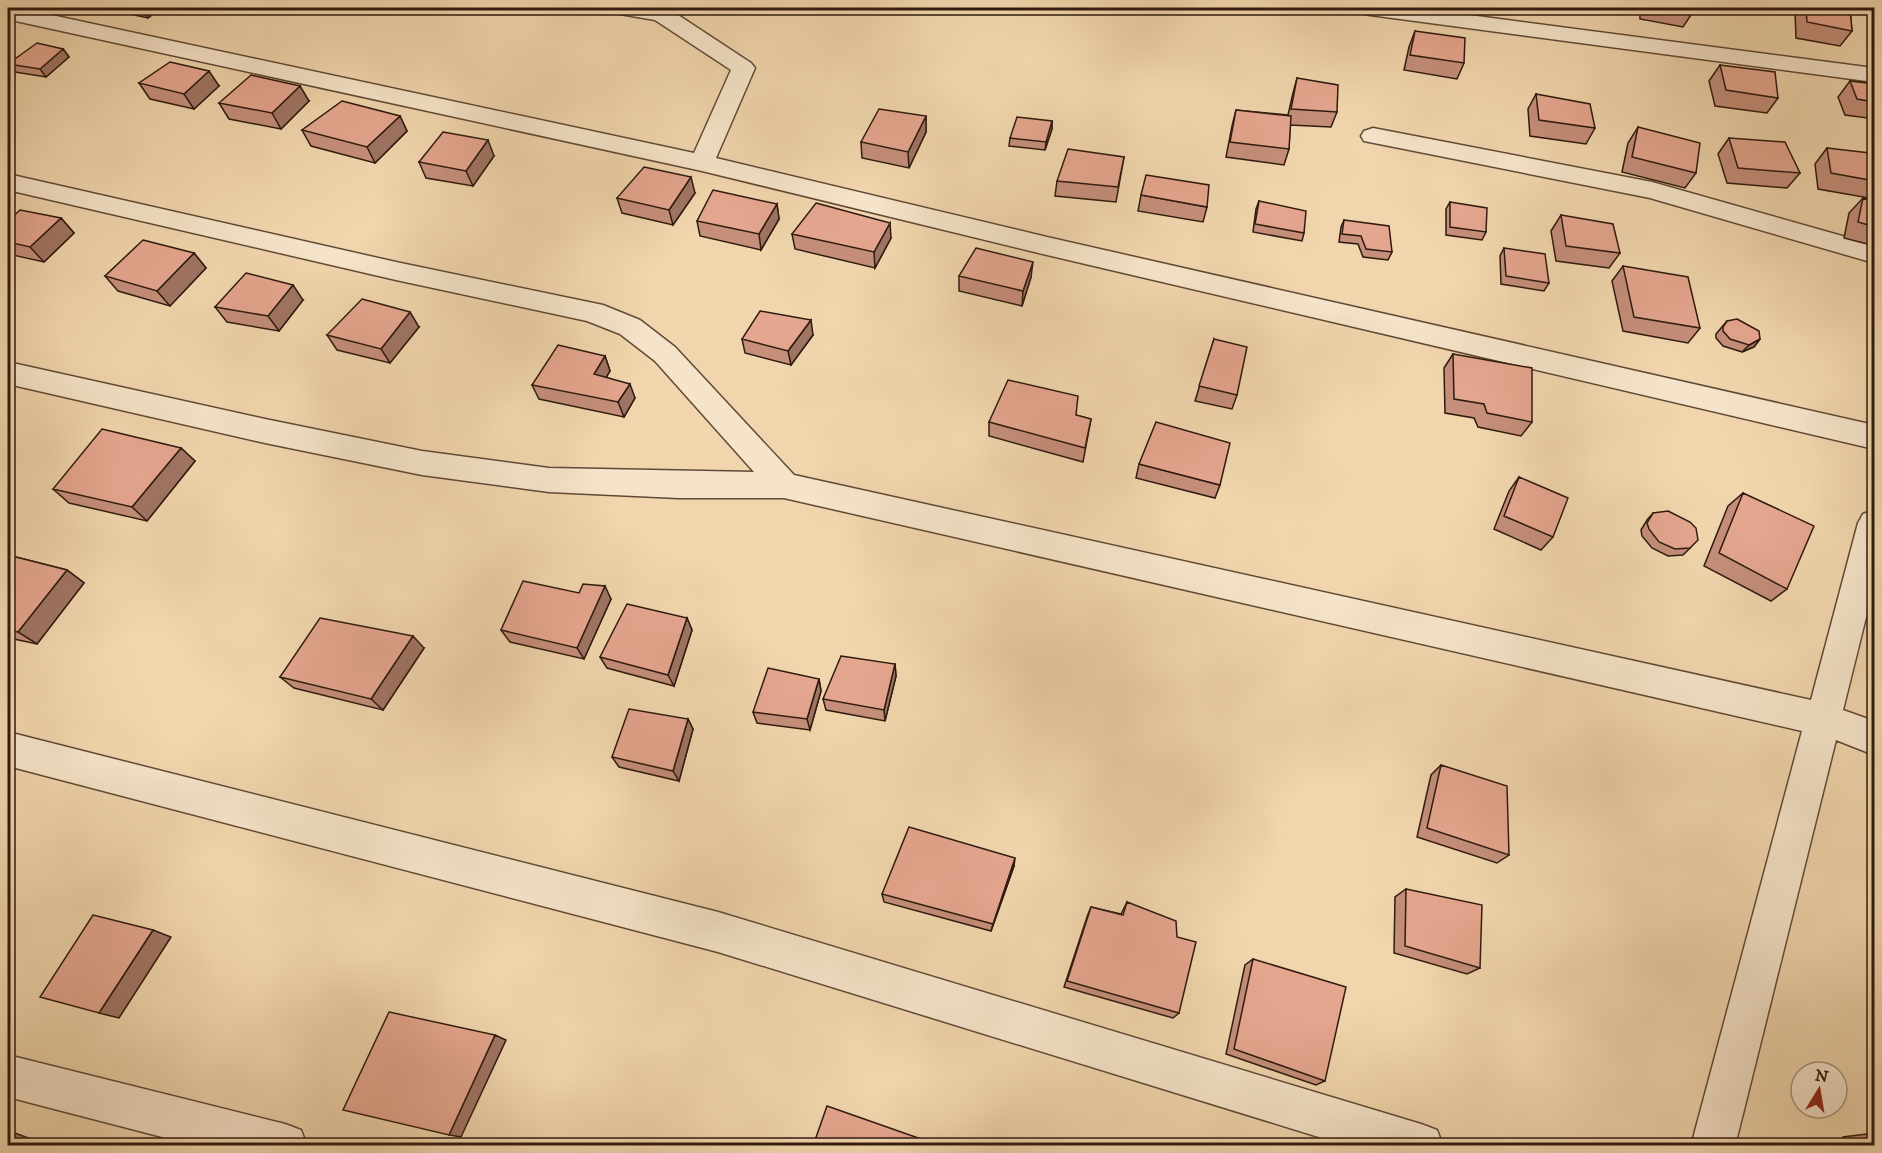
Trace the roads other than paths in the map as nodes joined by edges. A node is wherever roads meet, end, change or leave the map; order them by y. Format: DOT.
graph roads {
  1 [pos="622,8"];
  2 [pos="1370,8"];
  3 [pos="19,15"];
  4 [pos="1875,75"];
  5 [pos="1372,136"];
  6 [pos="702,163"];
  7 [pos="8,182"];
  8 [pos="1875,254"];
  9 [pos="8,373"];
  10 [pos="1875,437"];
  11 [pos="784,485"];
  12 [pos="1875,523"];
  13 [pos="1869,571"];
  14 [pos="1823,719"];
  15 [pos="1875,738"];
  16 [pos="8,749"];
  17 [pos="8,1076"];
  18 [pos="285,1146"];
  19 [pos="1421,1146"];
  20 [pos="1713,1146"];
  1 -- 6 [label="street"];
  2 -- 4 [label="street"];
  3 -- 6 [label="street"];
  5 -- 8 [label="street"];
  6 -- 10 [label="street"];
  7 -- 11 [label="street"];
  9 -- 11 [label="street"];
  11 -- 14 [label="street"];
  12 -- 13 [label="street"];
  13 -- 14 [label="street"];
  14 -- 15 [label="street"];
  14 -- 20 [label="street"];
  16 -- 19 [label="street"];
  17 -- 18 [label="street"];
}
